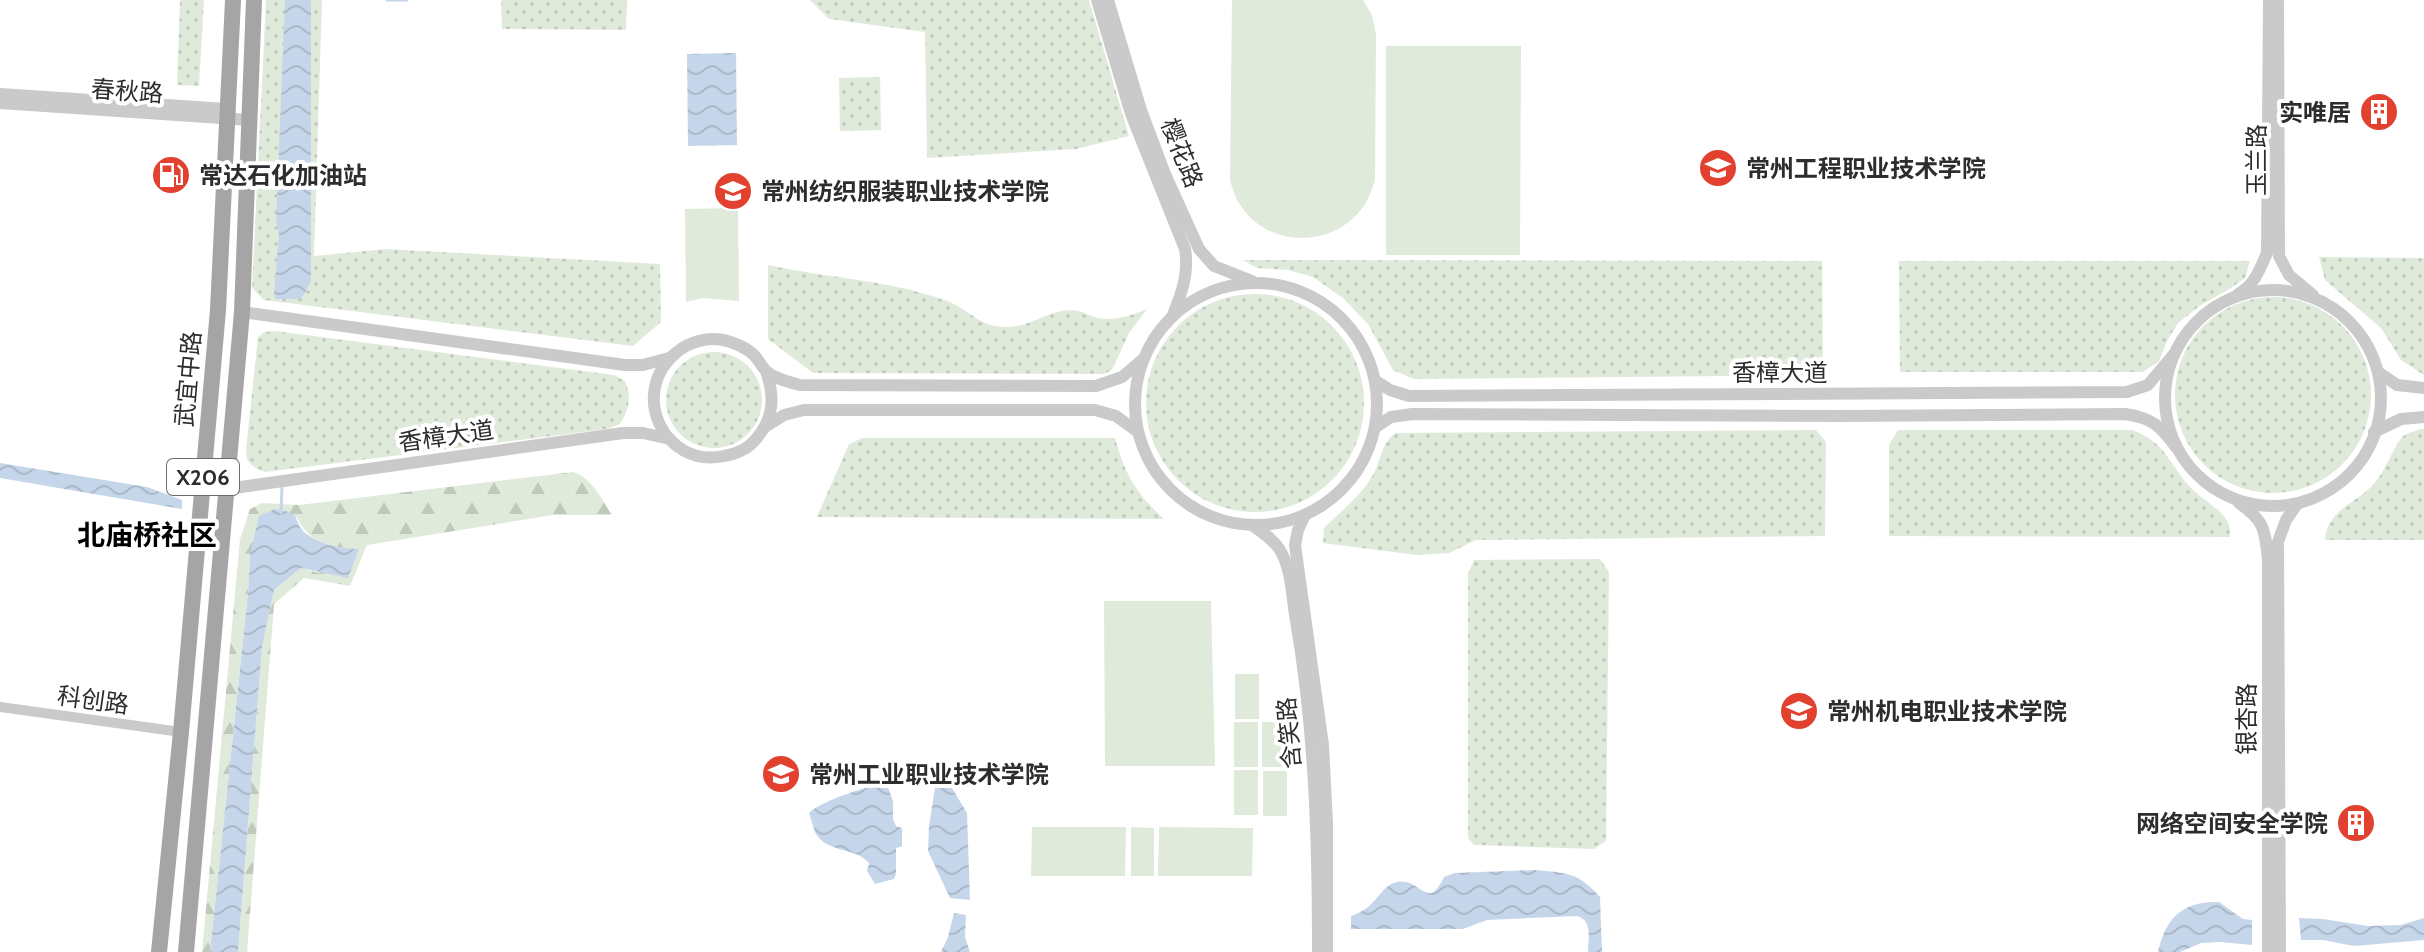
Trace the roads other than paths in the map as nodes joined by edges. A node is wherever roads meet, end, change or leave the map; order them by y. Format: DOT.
graph roads {
  1 [pos="233,0"];
  2 [pos="254,0"];
  3 [pos="1097,0"];
  4 [pos="1108,0"];
  5 [pos="2269,0"];
  6 [pos="2278,0"];
  7 [pos="0,94"];
  8 [pos="0,103"];
  9 [pos="227,114"];
  10 [pos="250,120"];
  11 [pos="1262,284"];
  12 [pos="2225,301"];
  13 [pos="2322,302"];
  14 [pos="242,312"];
  15 [pos="1172,318"];
  16 [pos="2174,354"];
  17 [pos="669,358"];
  18 [pos="1144,359"];
  19 [pos="766,371"];
  20 [pos="2378,372"];
  21 [pos="1376,381"];
  22 [pos="2424,388"];
  23 [pos="2424,417"];
  24 [pos="765,427"];
  25 [pos="1376,427"];
  26 [pos="1138,432"];
  27 [pos="2374,432"];
  28 [pos="670,439"];
  29 [pos="2176,447"];
  30 [pos="227,489"];
  31 [pos="2234,499"];
  32 [pos="2298,503"];
  33 [pos="1305,515"];
  34 [pos="1252,525"];
  35 [pos="0,707"];
  36 [pos="181,732"];
  37 [pos="159,952"];
  38 [pos="186,952"];
  39 [pos="1318,952"];
  40 [pos="1327,952"];
  41 [pos="2268,952"];
  42 [pos="2280,952"];
  1 -- 9 [label="main road, 武宜中路 / X206"];
  2 -- 10 [label="main road, 武宜中路 / X206"];
  3 -- 15 [label="street, 樱花路"];
  4 -- 11 [label="street, 樱花路"];
  5 -- 12 [label="street, 玉兰路"];
  6 -- 13 [label="street, 玉兰路"];
  7 -- 9 [label="street, 春秋路"];
  8 -- 9 [label="street, 春秋路"];
  9 -- 10 [label="street, 春秋路"];
  9 -- 36 [label="main road, 武宜中路 / X206"];
  10 -- 14 [label="main road, 武宜中路 / X206"];
  11 -- 15 [label="street"];
  11 -- 21 [label="street"];
  12 -- 13 [label="street"];
  12 -- 16 [label="street"];
  13 -- 20 [label="street"];
  14 -- 17 [label="street"];
  14 -- 30 [label="main road, 武宜中路 / X206"];
  15 -- 18 [label="street"];
  16 -- 21 [label="street, 香樟大道"];
  16 -- 29 [label="street"];
  17 -- 19 [label="street"];
  17 -- 28 [label="street"];
  18 -- 19 [label="street"];
  18 -- 26 [label="street"];
  19 -- 24 [label="street"];
  20 -- 22 [label="street"];
  20 -- 27 [label="street"];
  21 -- 25 [label="street"];
  23 -- 27 [label="street"];
  24 -- 26 [label="street"];
  24 -- 28 [label="street"];
  25 -- 29 [label="street, 香樟大道"];
  25 -- 33 [label="street"];
  26 -- 34 [label="street"];
  27 -- 32 [label="street"];
  28 -- 30 [label="street, 香樟大道"];
  29 -- 31 [label="street"];
  30 -- 38 [label="main road, 武宜中路 / X206"];
  31 -- 32 [label="street"];
  31 -- 41 [label="street, 银杏路"];
  32 -- 42 [label="street, 银杏路"];
  33 -- 34 [label="street"];
  33 -- 40 [label="street, 含笑路"];
  34 -- 39 [label="street, 含笑路"];
  35 -- 36 [label="street, 科创路"];
  36 -- 37 [label="main road, 武宜中路 / X206"];
}
